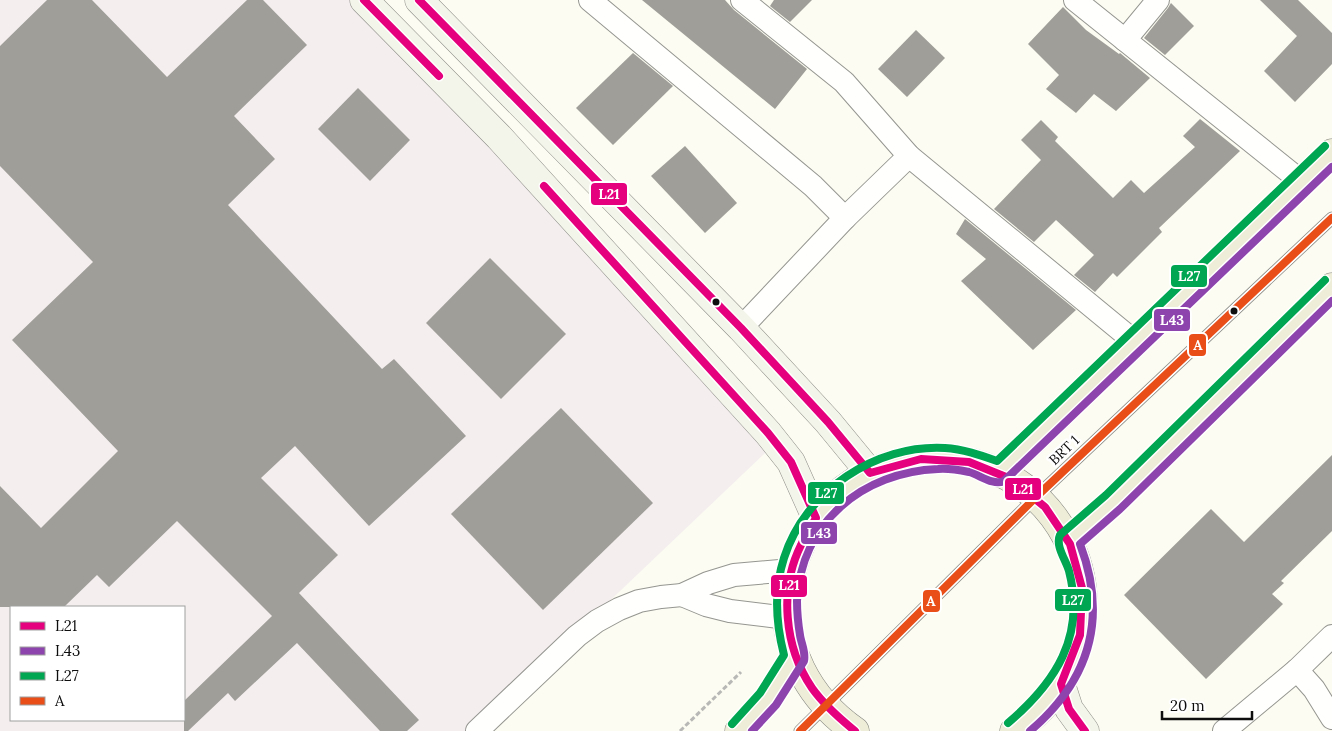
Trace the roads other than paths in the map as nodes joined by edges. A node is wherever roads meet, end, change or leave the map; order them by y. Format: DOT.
graph roads {
  1 [pos="364,0"];
  2 [pos="419,0"];
  3 [pos="590,0"];
  4 [pos="742,0"];
  5 [pos="1074,0"];
  6 [pos="1158,0"];
  7 [pos="1125,40"];
  8 [pos="1332,153"];
  9 [pos="909,156"];
  10 [pos="1302,182"];
  11 [pos="845,218"];
  12 [pos="1332,218"];
  13 [pos="1332,287"];
  14 [pos="741,328"];
  15 [pos="1135,342"];
  16 [pos="870,473"];
  17 [pos="999,473"];
  18 [pos="1036,497"];
  19 [pos="816,518"];
  20 [pos="1068,541"];
  21 [pos="791,570"];
  22 [pos="682,595"];
  23 [pos="787,618"];
  24 [pos="1332,636"];
  25 [pos="795,657"];
  26 [pos="1298,670"];
  27 [pos="1060,684"];
  28 [pos="825,706"];
  29 [pos="1332,718"];
  30 [pos="477,731"];
  31 [pos="739,731"];
  32 [pos="800,731"];
  33 [pos="855,731"];
  34 [pos="1014,731"];
  35 [pos="1085,731"];
  36 [pos="1224,731"];
  1 -- 19 [label="street"];
  2 -- 14 [label="street"];
  3 -- 11 [label="street"];
  4 -- 9 [label="street"];
  5 -- 7 [label="street"];
  6 -- 7 [label="street"];
  7 -- 10 [label="street"];
  8 -- 10 [label="main road"];
  9 -- 11 [label="street"];
  9 -- 15 [label="street"];
  10 -- 15 [label="main road"];
  11 -- 14 [label="street"];
  12 -- 18 [label="lane, BRT 1"];
  13 -- 20 [label="main road"];
  14 -- 16 [label="street"];
  15 -- 17 [label="main road"];
  16 -- 17 [label="main road"];
  16 -- 19 [label="main road"];
  17 -- 18 [label="main road"];
  18 -- 20 [label="main road"];
  18 -- 28 [label="lane, BRT 1"];
  19 -- 21 [label="main road"];
  20 -- 27 [label="main road"];
  21 -- 22 [label="street"];
  21 -- 23 [label="main road"];
  22 -- 23 [label="street"];
  22 -- 30 [label="street"];
  23 -- 25 [label="main road"];
  24 -- 26 [label="street"];
  25 -- 28 [label="main road"];
  25 -- 31 [label="main road"];
  26 -- 29 [label="street"];
  26 -- 36 [label="street"];
  27 -- 34 [label="main road"];
  27 -- 35 [label="street"];
  28 -- 32 [label="lane, BRT 1"];
  28 -- 33 [label="main road"];
}
